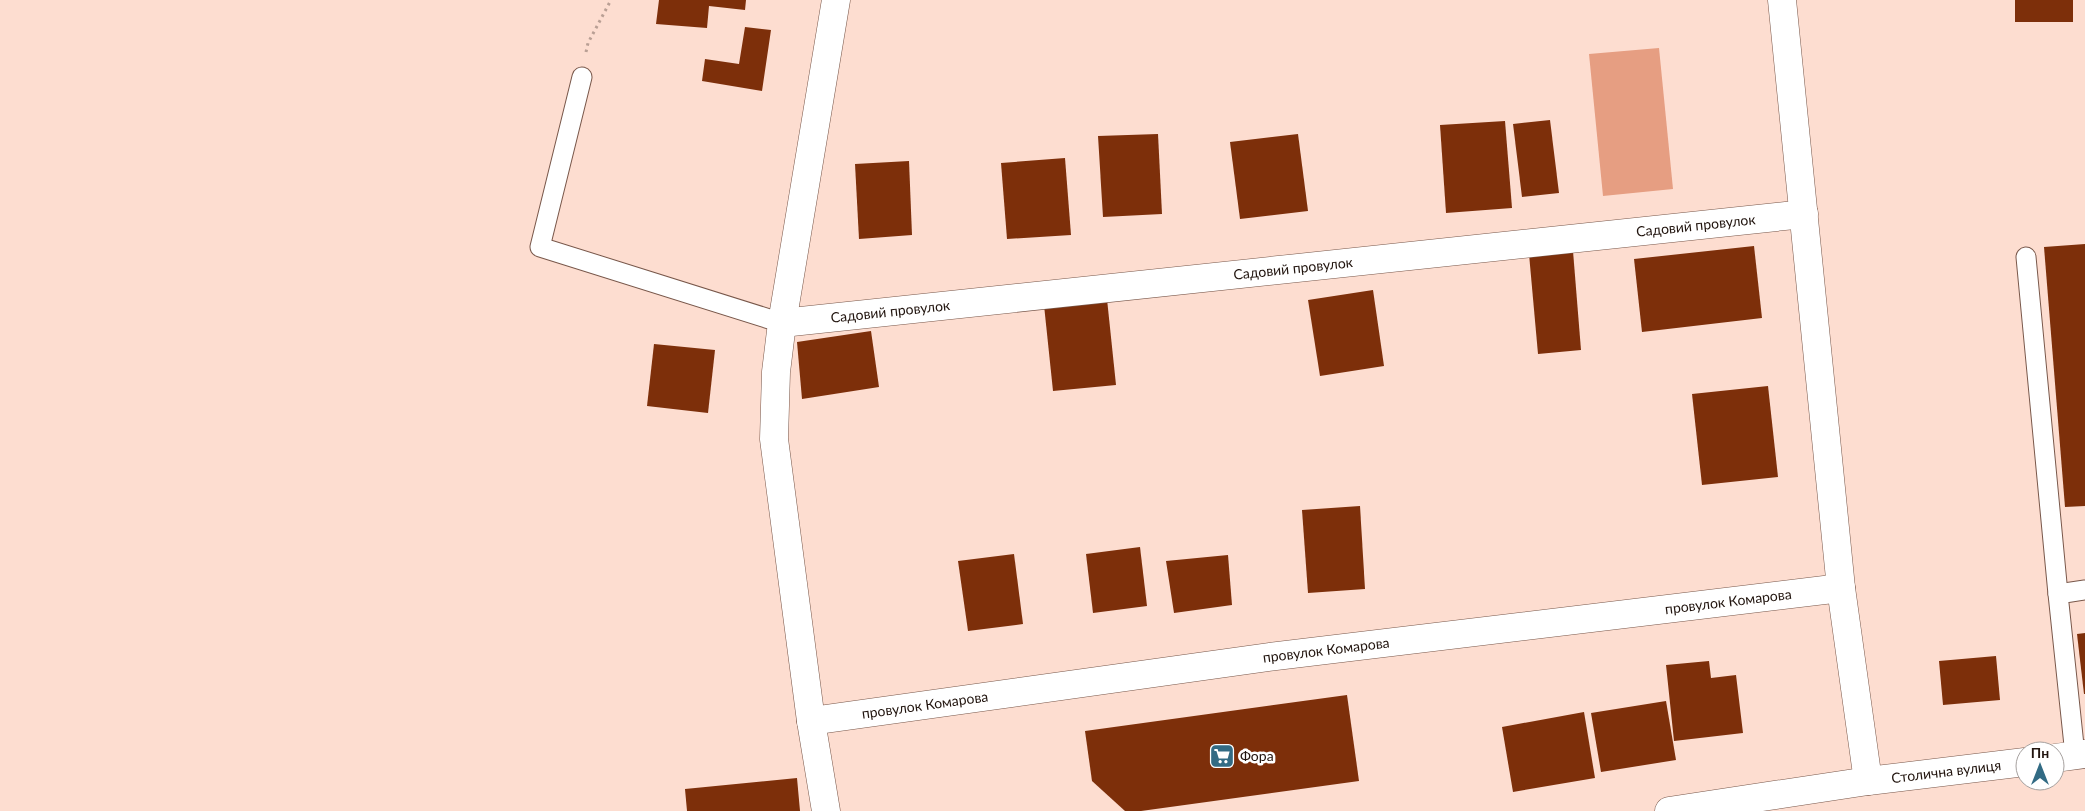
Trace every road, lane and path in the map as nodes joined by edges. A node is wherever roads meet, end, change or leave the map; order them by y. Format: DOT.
graph roads {
  1 [pos="611,0"];
  2 [pos="836,0"];
  3 [pos="1782,0"];
  4 [pos="582,77"];
  5 [pos="1804,214"];
  6 [pos="2026,257"];
  7 [pos="782,323"];
  8 [pos="1841,588"];
  9 [pos="2085,590"];
  10 [pos="2058,594"];
  11 [pos="811,721"];
  12 [pos="2072,756"];
  13 [pos="2015,763"];
  14 [pos="1868,781"];
  15 [pos="826,811"];
  16 [pos="1669,811"];
  1 -- 4 [label="path"];
  2 -- 7 [label="street"];
  3 -- 5 [label="street"];
  4 -- 7 [label="lane"];
  5 -- 7 [label="street, Садовий провулок"];
  5 -- 8 [label="street"];
  6 -- 10 [label="lane"];
  7 -- 11 [label="street"];
  8 -- 11 [label="street, провулок Комарова"];
  8 -- 14 [label="street"];
  9 -- 10 [label="lane"];
  10 -- 12 [label="lane"];
  11 -- 15 [label="street"];
  13 -- 14 [label="street, Столична вулиця"];
  14 -- 16 [label="street, Столична вулиця"];
}
